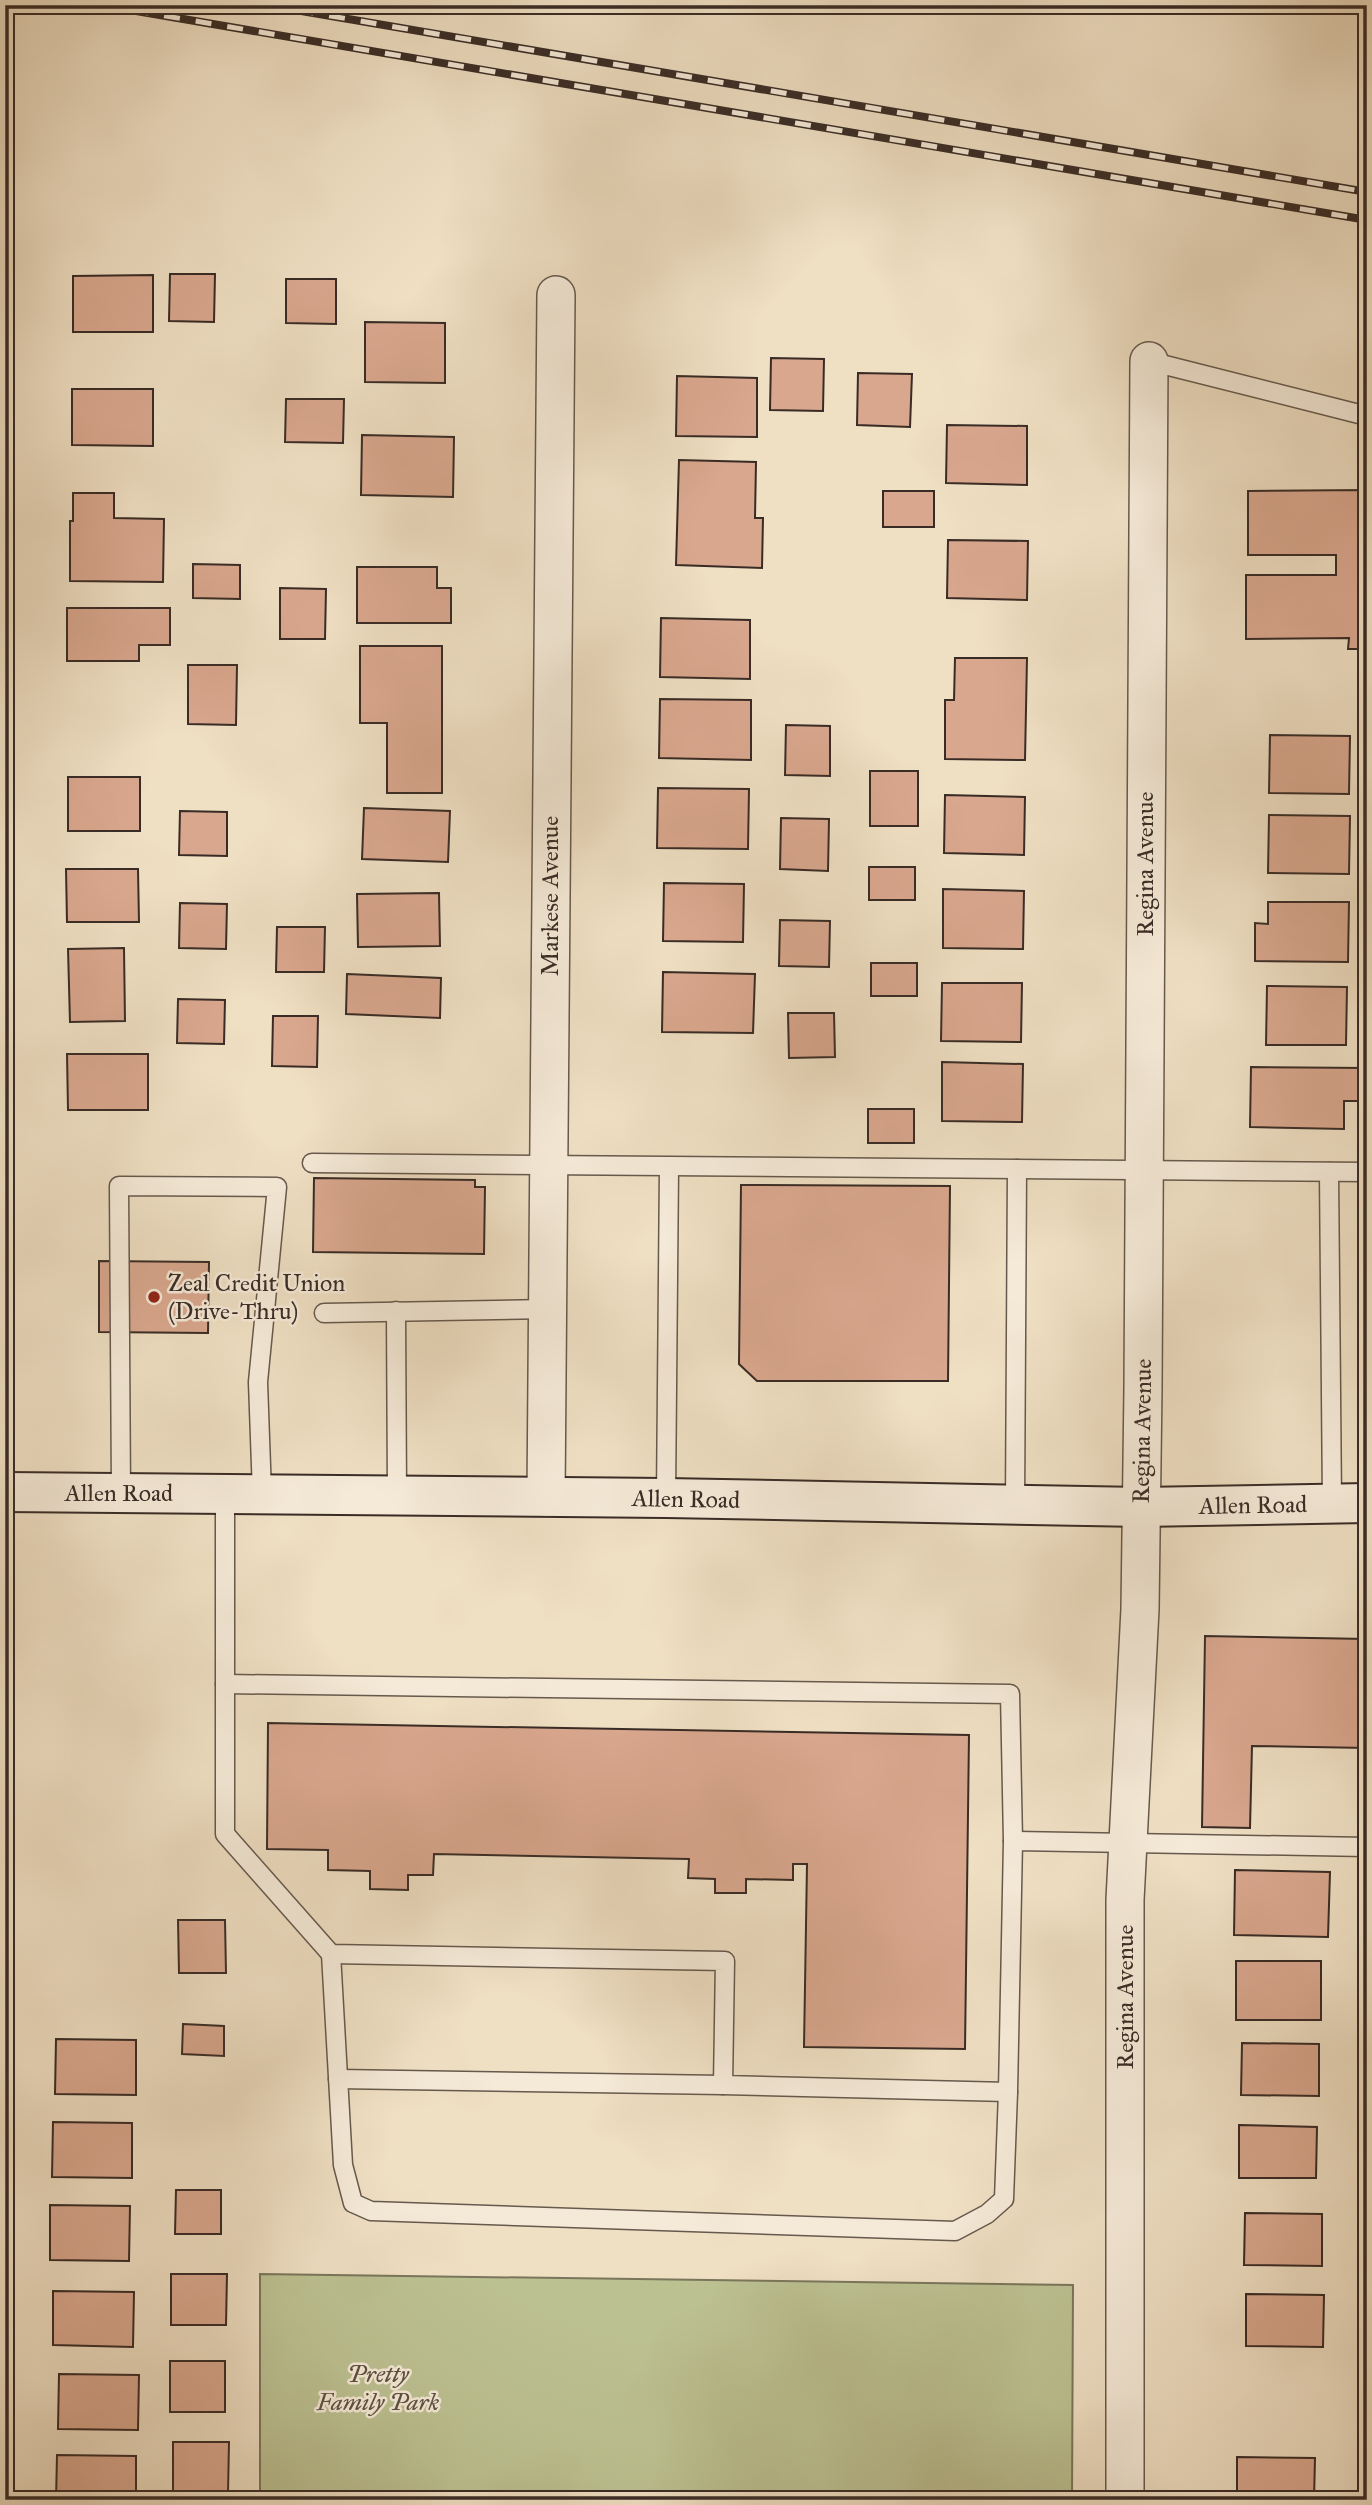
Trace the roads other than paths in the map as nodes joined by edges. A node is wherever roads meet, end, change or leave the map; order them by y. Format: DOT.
graph roads {
  1 [pos="556,295"];
  2 [pos="1149,361"];
  3 [pos="1367,416"];
  4 [pos="312,1163"];
  5 [pos="548,1166"];
  6 [pos="669,1167"];
  7 [pos="1017,1170"];
  8 [pos="1143,1171"];
  9 [pos="1329,1172"];
  10 [pos="1367,1172"];
  11 [pos="548,1309"];
  12 [pos="396,1311"];
  13 [pos="324,1313"];
  14 [pos="5,1492"];
  15 [pos="121,1493"];
  16 [pos="244,1494"];
  17 [pos="397,1496"];
  18 [pos="546,1497"];
  19 [pos="666,1498"];
  20 [pos="1350,1504"];
  21 [pos="1015,1505"];
  22 [pos="1141,1507"];
  23 [pos="225,1684"];
  24 [pos="1013,1841"];
  25 [pos="1129,1843"];
  26 [pos="1367,1847"];
  27 [pos="331,1954"];
  28 [pos="338,2079"];
  29 [pos="723,2085"];
  30 [pos="1008,2092"];
  31 [pos="1125,2500"];
  1 -- 5 [label="street, Markese Avenue"];
  2 -- 3 [label="lane"];
  2 -- 8 [label="street, Regina Avenue"];
  4 -- 5 [label="lane"];
  5 -- 6 [label="lane"];
  5 -- 11 [label="street, Markese Avenue"];
  6 -- 7 [label="lane"];
  6 -- 19 [label="lane"];
  7 -- 8 [label="lane"];
  7 -- 21 [label="lane"];
  8 -- 9 [label="lane"];
  8 -- 22 [label="street, Regina Avenue"];
  9 -- 10 [label="lane"];
  9 -- 20 [label="lane"];
  11 -- 12 [label="lane"];
  11 -- 18 [label="street, Markese Avenue"];
  12 -- 13 [label="lane"];
  12 -- 17 [label="lane"];
  14 -- 15 [label="main road, Allen Road"];
  15 -- 16 [label="main road, Allen Road"];
  15 -- 16 [label="lane"];
  16 -- 17 [label="main road, Allen Road"];
  16 -- 23 [label="lane"];
  17 -- 18 [label="main road, Allen Road"];
  18 -- 19 [label="main road, Allen Road"];
  19 -- 21 [label="main road, Allen Road"];
  20 -- 22 [label="main road, Allen Road"];
  21 -- 22 [label="main road, Allen Road"];
  22 -- 25 [label="street, Regina Avenue"];
  23 -- 24 [label="lane"];
  23 -- 27 [label="lane"];
  24 -- 25 [label="lane"];
  24 -- 30 [label="lane"];
  25 -- 26 [label="lane"];
  25 -- 31 [label="street, Regina Avenue"];
  27 -- 28 [label="lane"];
  27 -- 29 [label="lane"];
  28 -- 29 [label="lane"];
  28 -- 30 [label="lane"];
  29 -- 30 [label="lane"];
}
